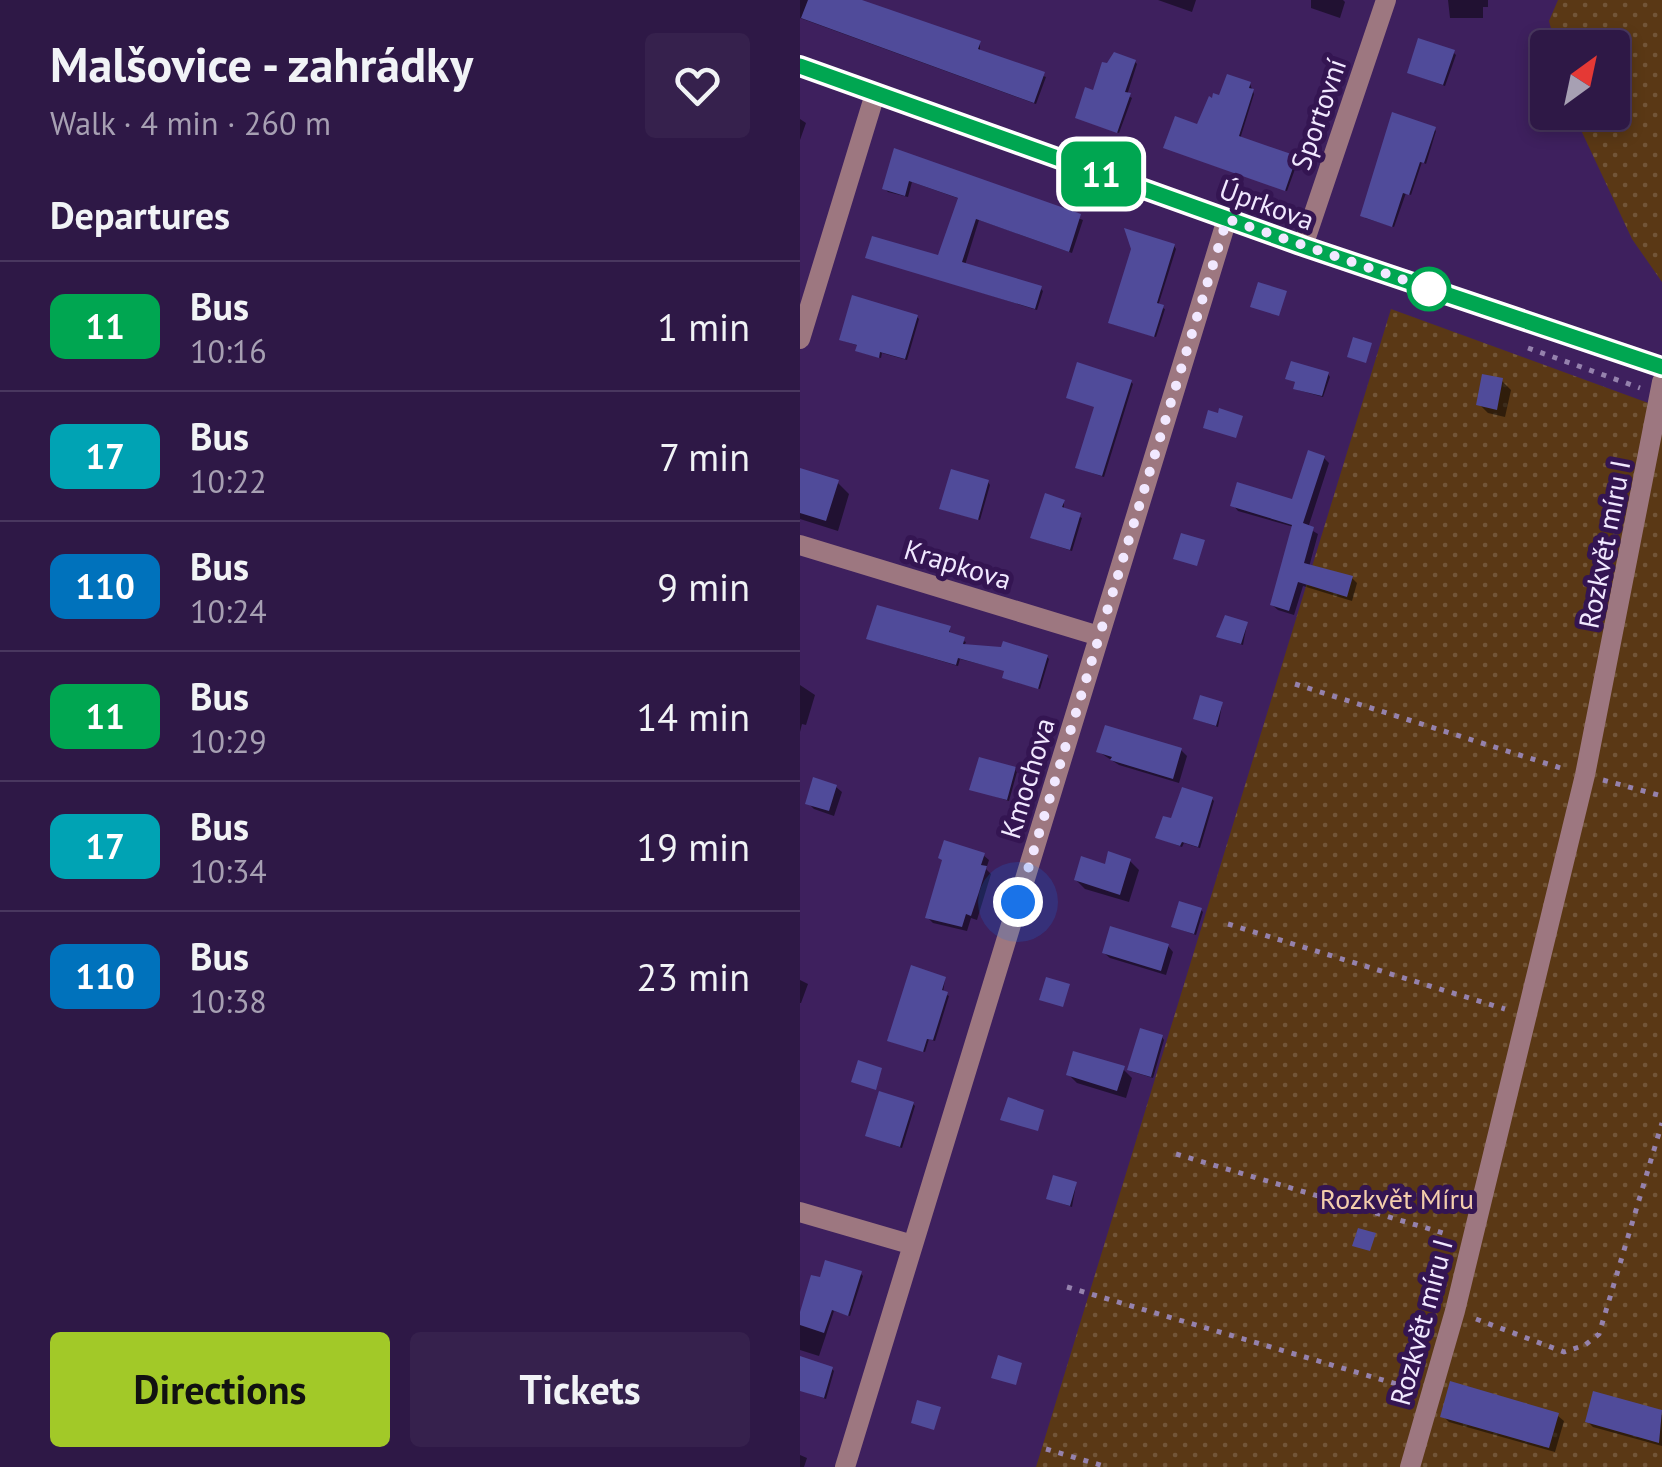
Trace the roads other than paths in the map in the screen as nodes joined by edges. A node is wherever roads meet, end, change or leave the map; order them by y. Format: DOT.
graph roads {
  1 [pos="1386,0"];
  2 [pos="800,66"];
  3 [pos="875,94"];
  4 [pos="1227,219"];
  5 [pos="1303,246"];
  6 [pos="800,338"];
  7 [pos="1662,368"];
  8 [pos="1662,382"];
  9 [pos="800,545"];
  10 [pos="1099,636"];
  11 [pos="800,1212"];
  12 [pos="913,1245"];
  13 [pos="845,1467"];
  14 [pos="1410,1467"];
  1 -- 5 [label="street, Sportovní"];
  2 -- 3 [label="street, Úprkova"];
  3 -- 4 [label="street, Úprkova"];
  3 -- 6 [label="street"];
  4 -- 5 [label="street, Úprkova"];
  4 -- 10 [label="street, Kmochova"];
  5 -- 7 [label="street, Úprkova"];
  8 -- 14 [label="street, Rozkvět míru I"];
  9 -- 10 [label="street, Krapkova"];
  10 -- 12 [label="street, Kmochova"];
  11 -- 12 [label="street"];
  12 -- 13 [label="street, Kmochova"];
}
